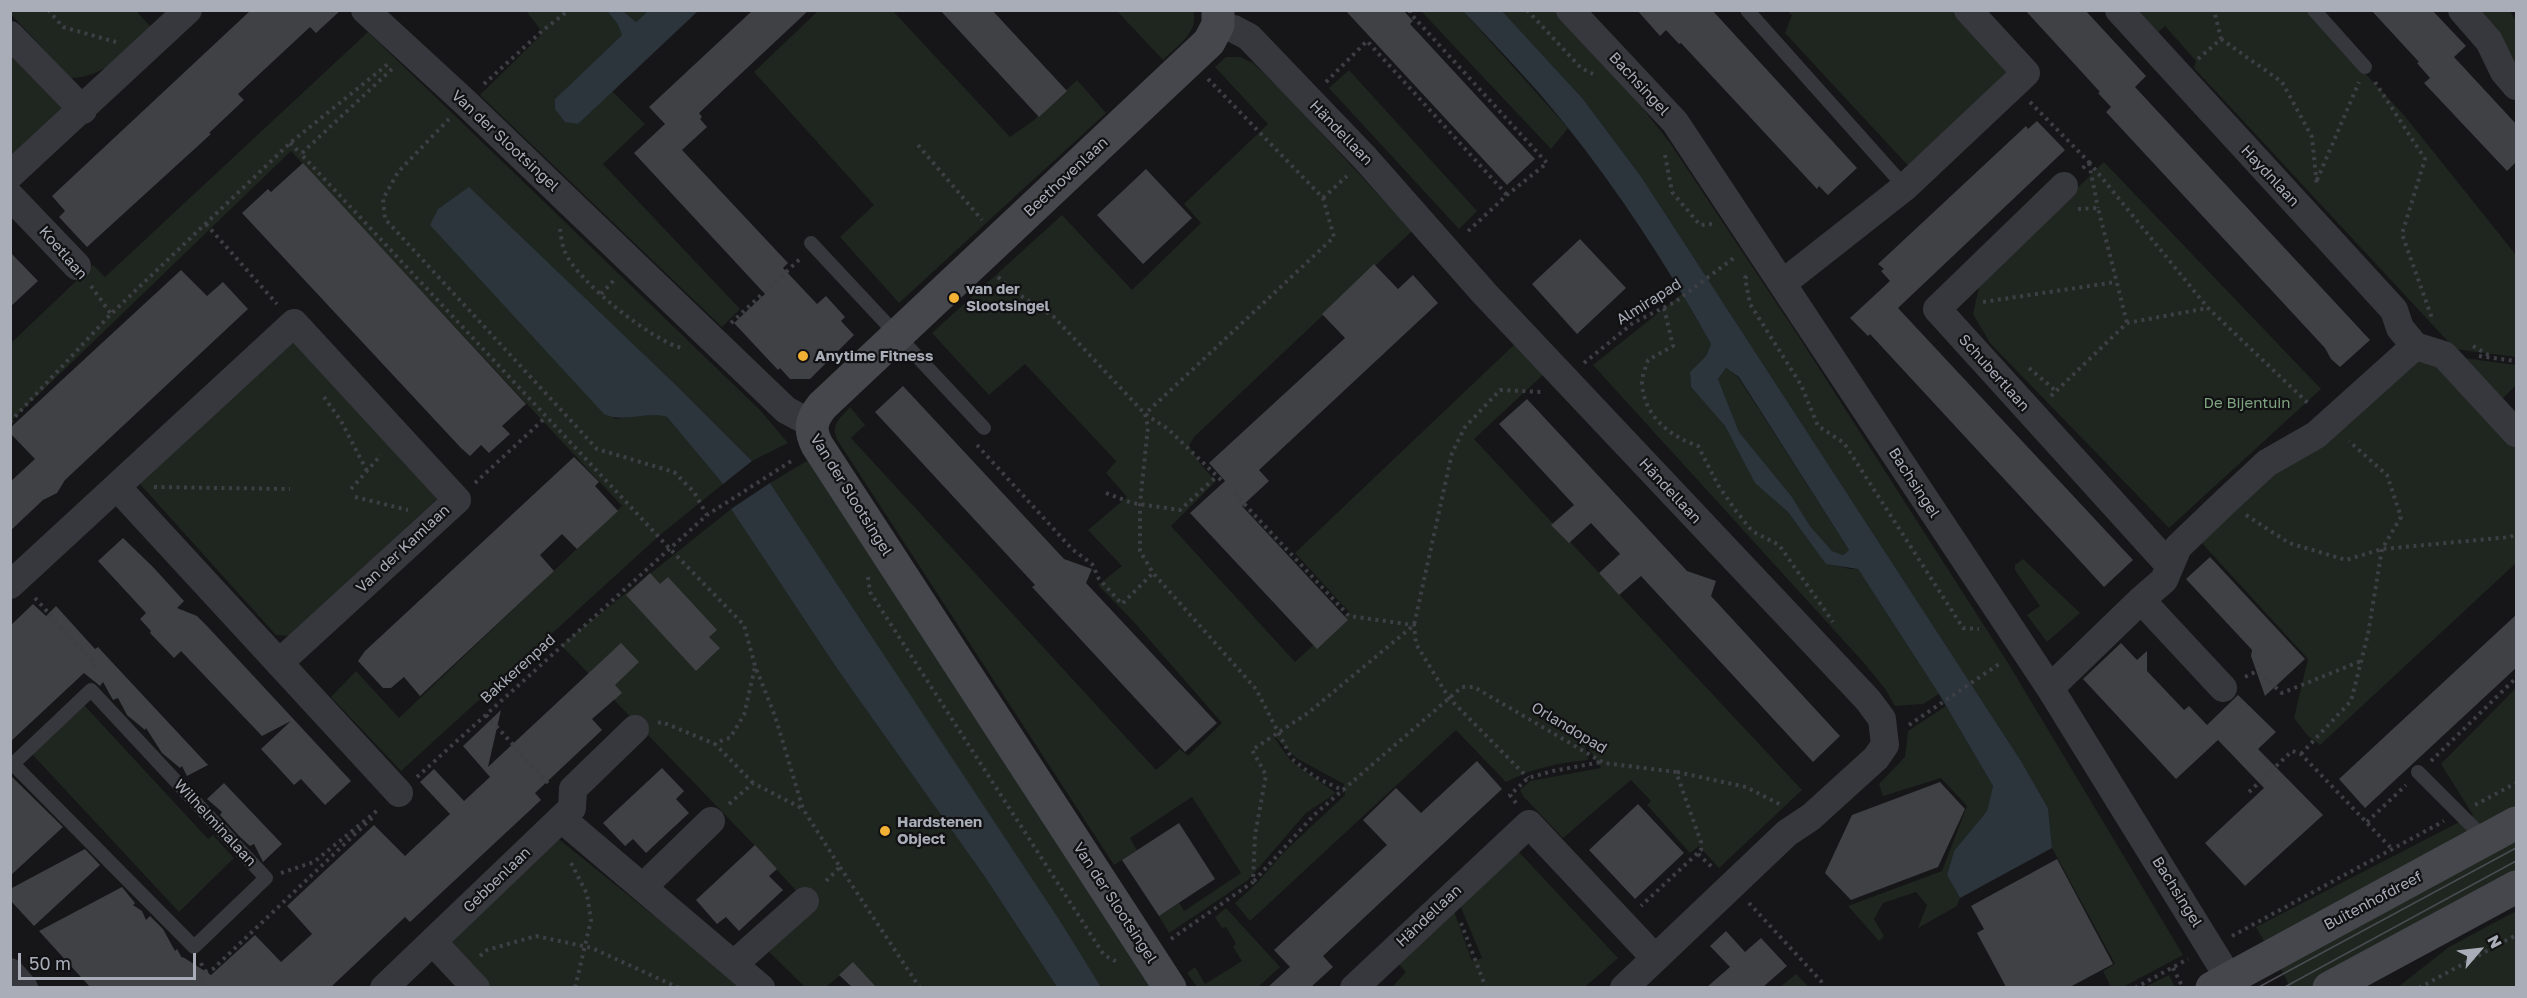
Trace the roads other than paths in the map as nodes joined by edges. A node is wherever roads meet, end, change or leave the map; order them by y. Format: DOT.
graph roads {
  1 [pos="188,10"];
  2 [pos="365,10"];
  3 [pos="1570,10"];
  4 [pos="1747,10"];
  5 [pos="1968,10"];
  6 [pos="2119,10"];
  7 [pos="2314,10"];
  8 [pos="2462,10"];
  9 [pos="1218,17"];
  10 [pos="10,35"];
  11 [pos="2365,67"];
  12 [pos="2517,86"];
  13 [pos="83,110"];
  14 [pos="10,175"];
  15 [pos="2064,186"];
  16 [pos="1905,187"];
  17 [pos="10,196"];
  18 [pos="813,244"];
  19 [pos="77,266"];
  20 [pos="1783,283"];
  21 [pos="897,334"];
  22 [pos="2415,346"];
  23 [pos="812,421"];
  24 [pos="984,428"];
  25 [pos="2517,433"];
  26 [pos="117,487"];
  27 [pos="2170,566"];
  28 [pos="14,582"];
  29 [pos="2140,600"];
  30 [pos="279,663"];
  31 [pos="2223,687"];
  32 [pos="2050,688"];
  33 [pos="635,729"];
  34 [pos="12,765"];
  35 [pos="2418,772"];
  36 [pos="398,794"];
  37 [pos="562,818"];
  38 [pos="711,821"];
  39 [pos="2517,823"];
  40 [pos="2486,840"];
  41 [pos="644,886"];
  42 [pos="2517,887"];
  43 [pos="805,901"];
  44 [pos="433,942"];
  45 [pos="1655,958"];
  46 [pos="734,963"];
  47 [pos="10,972"];
  48 [pos="469,980"];
  49 [pos="2225,984"];
  50 [pos="24,987"];
  51 [pos="384,987"];
  52 [pos="761,987"];
  53 [pos="1170,987"];
  54 [pos="1354,987"];
  55 [pos="1624,987"];
  56 [pos="2329,987"];
  1 -- 13 [label="street"];
  2 -- 23 [label="street, Van der Slootsingel"];
  3 -- 20 [label="street, Bachsingel"];
  4 -- 16 [label="lane"];
  5 -- 16 [label="street"];
  6 -- 22 [label="street, Haydnlaan"];
  7 -- 11 [label="lane"];
  8 -- 12 [label="street"];
  9 -- 21 [label="street, Beethovenlaan"];
  9 -- 45 [label="street, Händellaan"];
  10 -- 13 [label="street"];
  13 -- 14 [label="street"];
  15 -- 27 [label="street, Schubertlaan"];
  16 -- 20 [label="street"];
  17 -- 19 [label="street, Koetlaan"];
  18 -- 21 [label="lane"];
  20 -- 32 [label="street, Bachsingel"];
  21 -- 23 [label="street, Beethovenlaan"];
  21 -- 24 [label="lane"];
  22 -- 25 [label="street"];
  22 -- 27 [label="street"];
  23 -- 53 [label="street, Van der Slootsingel"];
  26 -- 28 [label="street"];
  26 -- 30 [label="street"];
  26 -- 30 [label="street, Van der Kamlaan"];
  27 -- 29 [label="street"];
  29 -- 31 [label="street"];
  29 -- 32 [label="street"];
  30 -- 36 [label="street"];
  32 -- 49 [label="street, Bachsingel"];
  33 -- 37 [label="street, Gebbenlaan"];
  34 -- 34 [label="lane, Wilhelminalaan"];
  35 -- 40 [label="lane"];
  37 -- 41 [label="street"];
  37 -- 44 [label="street, Gebbenlaan"];
  38 -- 41 [label="street"];
  39 -- 40 [label="street, Buitenhofdreef"];
  40 -- 49 [label="street, Buitenhofdreef"];
  41 -- 46 [label="street"];
  42 -- 56 [label="street"];
  43 -- 46 [label="street"];
  44 -- 48 [label="street"];
  44 -- 51 [label="street, Gebbenlaan"];
  45 -- 54 [label="street, Händellaan"];
  45 -- 55 [label="street, Händellaan"];
  46 -- 52 [label="street"];
  47 -- 50 [label="street"];
}
